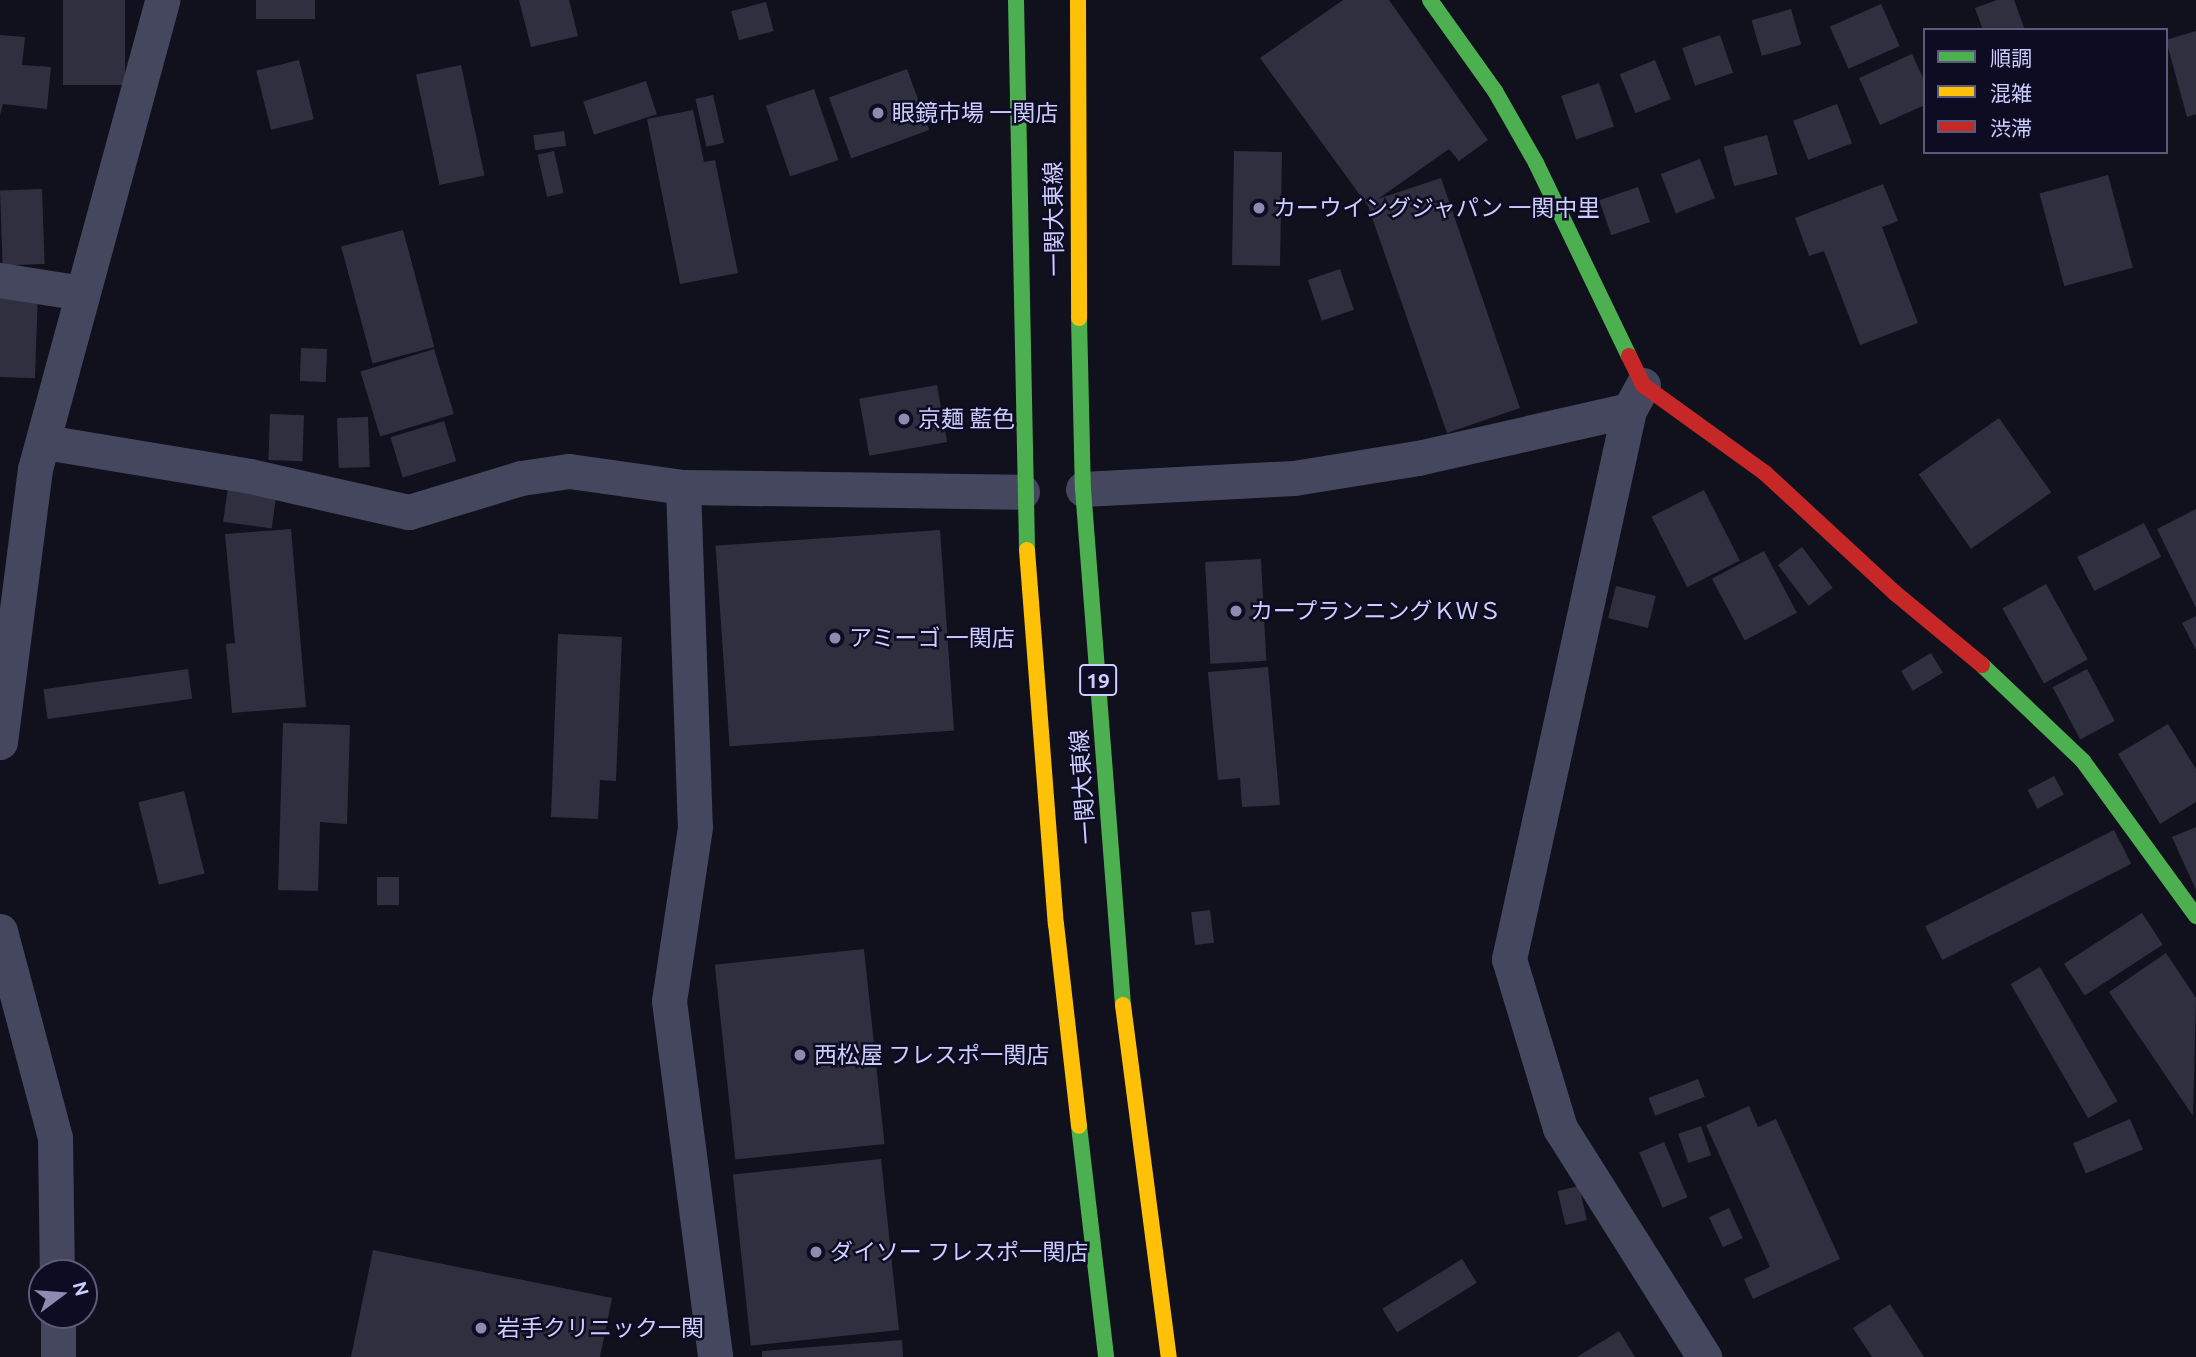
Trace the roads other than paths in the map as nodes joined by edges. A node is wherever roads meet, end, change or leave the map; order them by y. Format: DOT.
graph roads {
  1 [pos="162,0"];
  2 [pos="1016,0"];
  3 [pos="1078,0"];
  4 [pos="1430,0"];
  5 [pos="0,280"];
  6 [pos="82,293"];
  7 [pos="1636,398"];
  8 [pos="45,442"];
  9 [pos="683,487"];
  10 [pos="1083,489"];
  11 [pos="1022,492"];
  12 [pos="0,742"];
  13 [pos="2196,916"];
  14 [pos="0,931"];
  15 [pos="57,1259"];
  16 [pos="58,1329"];
  17 [pos="58,1357"];
  18 [pos="715,1357"];
  19 [pos="1106,1357"];
  20 [pos="1170,1357"];
  21 [pos="1704,1357"];
  1 -- 6 [label="street"];
  2 -- 11 [label="main road, 一関大東線"];
  3 -- 10 [label="main road, 一関大東線 / 19"];
  4 -- 7 [label="main road"];
  5 -- 6 [label="street"];
  6 -- 8 [label="street"];
  7 -- 10 [label="street"];
  7 -- 13 [label="main road"];
  7 -- 21 [label="street"];
  8 -- 9 [label="street"];
  8 -- 12 [label="street"];
  9 -- 11 [label="street"];
  9 -- 18 [label="street"];
  10 -- 20 [label="main road, 一関大東線 / 19"];
  11 -- 19 [label="main road, 一関大東線"];
  14 -- 15 [label="street"];
  16 -- 17 [label="street"];
}
